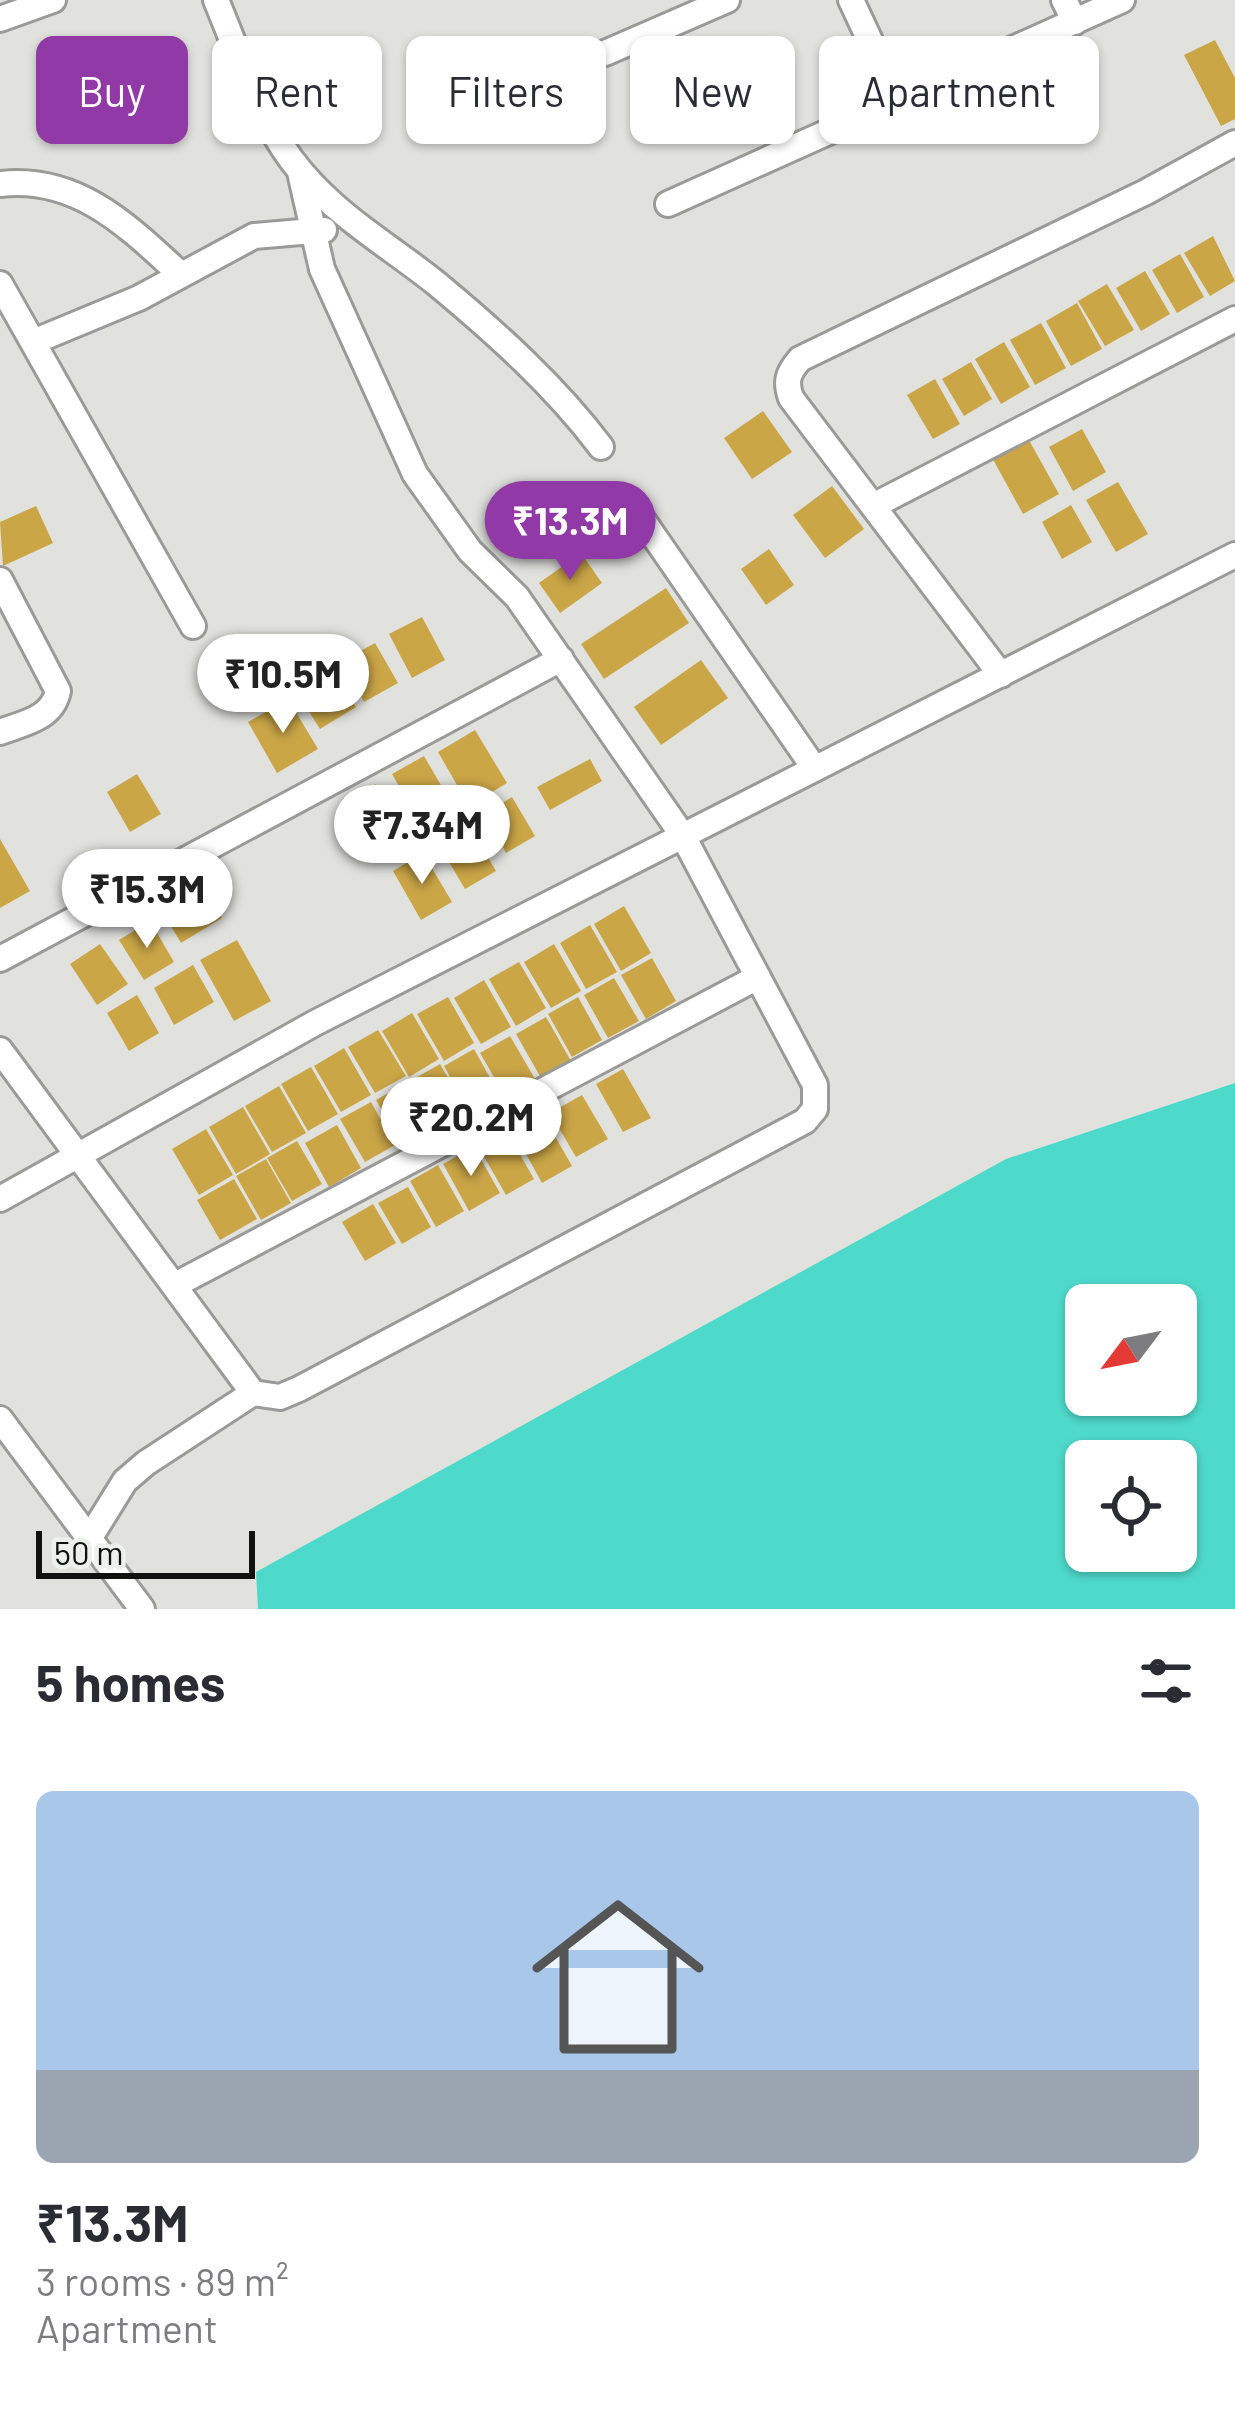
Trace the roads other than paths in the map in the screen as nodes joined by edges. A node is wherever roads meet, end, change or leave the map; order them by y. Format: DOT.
graph roads {
  1 [pos="53,0"];
  2 [pos="216,0"];
  3 [pos="727,0"];
  4 [pos="851,0"];
  5 [pos="1122,0"];
  6 [pos="1069,11"];
  7 [pos="0,19"];
  8 [pos="868,36"];
  9 [pos="1023,36"];
  10 [pos="606,52"];
  11 [pos="819,138"];
  12 [pos="1235,143"];
  13 [pos="300,172"];
  14 [pos="0,184"];
  15 [pos="668,204"];
  16 [pos="349,221"];
  17 [pos="313,234"];
  18 [pos="180,274"];
  19 [pos="0,284"];
  20 [pos="1235,319"];
  21 [pos="33,342"];
  22 [pos="602,447"];
  23 [pos="873,506"];
  24 [pos="642,519"];
  25 [pos="1235,555"];
  26 [pos="0,580"];
  27 [pos="193,626"];
  28 [pos="561,659"];
  29 [pos="1001,675"];
  30 [pos="0,732"];
  31 [pos="815,769"];
  32 [pos="683,836"];
  33 [pos="0,959"];
  34 [pos="758,977"];
  35 [pos="0,1050"];
  36 [pos="80,1154"];
  37 [pos="0,1198"];
  38 [pos="175,1285"];
  39 [pos="253,1393"];
  40 [pos="0,1420"];
  41 [pos="89,1539"];
  42 [pos="142,1609"];
  1 -- 7 [label="street"];
  2 -- 13 [label="street"];
  3 -- 10 [label="street"];
  4 -- 8 [label="street"];
  5 -- 6 [label="street"];
  6 -- 9 [label="street"];
  11 -- 15 [label="street"];
  12 -- 23 [label="street"];
  13 -- 16 [label="street"];
  13 -- 17 [label="street"];
  14 -- 18 [label="street"];
  16 -- 17 [label="street"];
  16 -- 22 [label="street"];
  17 -- 18 [label="street"];
  17 -- 28 [label="street"];
  18 -- 21 [label="street"];
  19 -- 21 [label="street"];
  20 -- 23 [label="street"];
  21 -- 27 [label="street"];
  23 -- 29 [label="street"];
  24 -- 31 [label="street"];
  25 -- 29 [label="street"];
  26 -- 30 [label="street"];
  28 -- 32 [label="street"];
  28 -- 33 [label="street"];
  29 -- 31 [label="street"];
  31 -- 32 [label="street"];
  32 -- 34 [label="street"];
  32 -- 36 [label="street"];
  34 -- 38 [label="street"];
  34 -- 39 [label="street"];
  35 -- 36 [label="street"];
  36 -- 37 [label="street"];
  36 -- 38 [label="street"];
  38 -- 39 [label="street"];
  39 -- 41 [label="street"];
  40 -- 41 [label="street"];
  41 -- 42 [label="street"];
}
